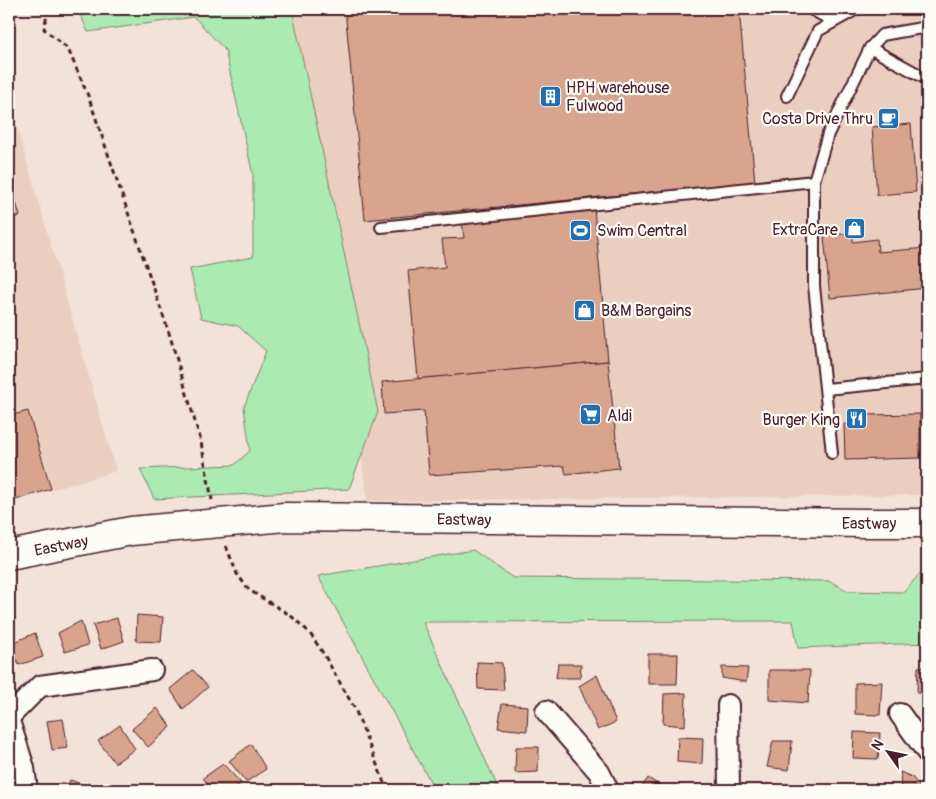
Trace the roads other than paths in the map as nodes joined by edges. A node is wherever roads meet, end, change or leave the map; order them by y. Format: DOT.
graph roads {
  1 [pos="811,9"];
  2 [pos="857,9"];
  3 [pos="833,21"];
  4 [pos="927,27"];
  5 [pos="870,48"];
  6 [pos="927,79"];
  7 [pos="787,96"];
  8 [pos="814,181"];
  9 [pos="381,227"];
  10 [pos="927,379"];
  11 [pos="826,389"];
  12 [pos="832,453"];
  13 [pos="925,523"];
  14 [pos="9,555"];
  15 [pos="152,670"];
  16 [pos="728,706"];
  17 [pos="546,711"];
  18 [pos="900,714"];
  19 [pos="9,719"];
  20 [pos="927,752"];
  21 [pos="27,790"];
  22 [pos="608,790"];
  23 [pos="729,790"];
  1 -- 3 [label="lane"];
  2 -- 3 [label="lane"];
  3 -- 7 [label="lane"];
  4 -- 5 [label="lane"];
  5 -- 6 [label="lane"];
  5 -- 8 [label="lane"];
  8 -- 9 [label="lane"];
  8 -- 11 [label="lane"];
  10 -- 11 [label="lane"];
  11 -- 12 [label="lane"];
  13 -- 14 [label="main road, Eastway"];
  15 -- 19 [label="street"];
  16 -- 23 [label="street"];
  17 -- 22 [label="street"];
  18 -- 20 [label="street"];
  19 -- 21 [label="street"];
}
